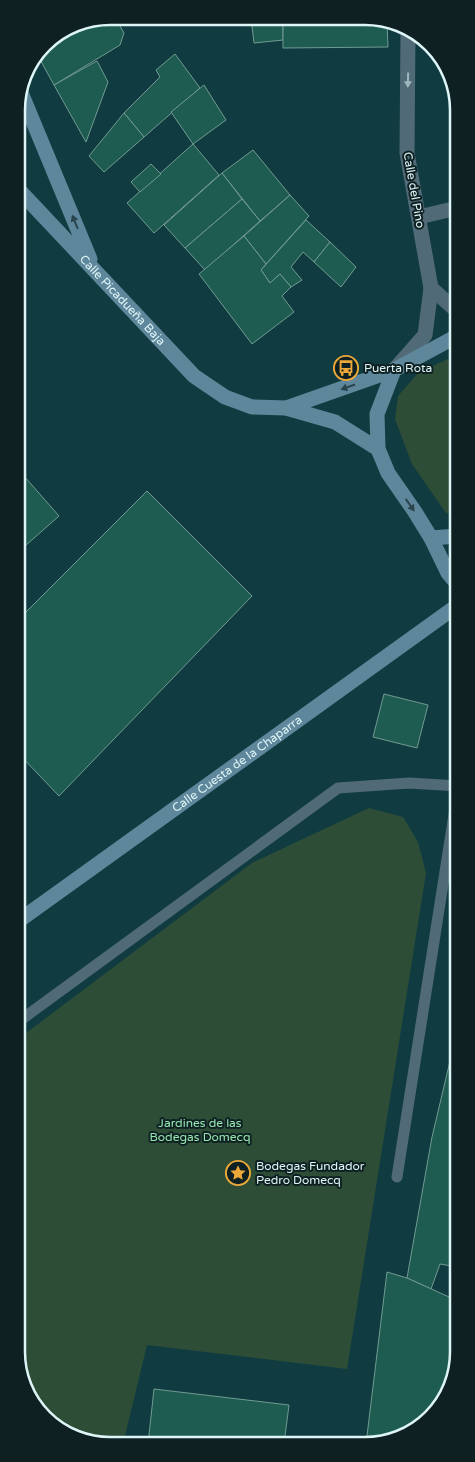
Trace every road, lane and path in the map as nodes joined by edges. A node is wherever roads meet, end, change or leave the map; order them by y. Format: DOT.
graph roads {
  1 [pos="408,37"];
  2 [pos="25,103"];
  3 [pos="25,196"];
  4 [pos="450,210"];
  5 [pos="419,217"];
  6 [pos="93,267"];
  7 [pos="431,288"];
  8 [pos="450,305"];
  9 [pos="450,340"];
  10 [pos="394,370"];
  11 [pos="286,408"];
  12 [pos="378,449"];
  13 [pos="450,537"];
  14 [pos="431,538"];
  15 [pos="450,575"];
  16 [pos="450,611"];
  17 [pos="450,787"];
  18 [pos="450,839"];
  19 [pos="25,917"];
  20 [pos="25,1017"];
  21 [pos="397,1177"];
  1 -- 5 [label="street, Calle del Pino, one-way"];
  6 -- 2 [label="street, Calle Picadueña Baja, one-way"];
  3 -- 6 [label="street"];
  4 -- 5 [label="street"];
  5 -- 7 [label="street, Calle del Pino"];
  6 -- 11 [label="street, Calle Picadueña Baja"];
  7 -- 8 [label="street"];
  7 -- 10 [label="street, Calle del Pino"];
  9 -- 10 [label="street"];
  10 -- 11 [label="street, one-way"];
  10 -- 12 [label="street"];
  11 -- 12 [label="street"];
  12 -- 14 [label="street, one-way"];
  13 -- 14 [label="street"];
  14 -- 15 [label="street"];
  16 -- 19 [label="street, Calle Cuesta de la Chaparra"];
  17 -- 20 [label="lane"];
  18 -- 21 [label="lane"];
}
